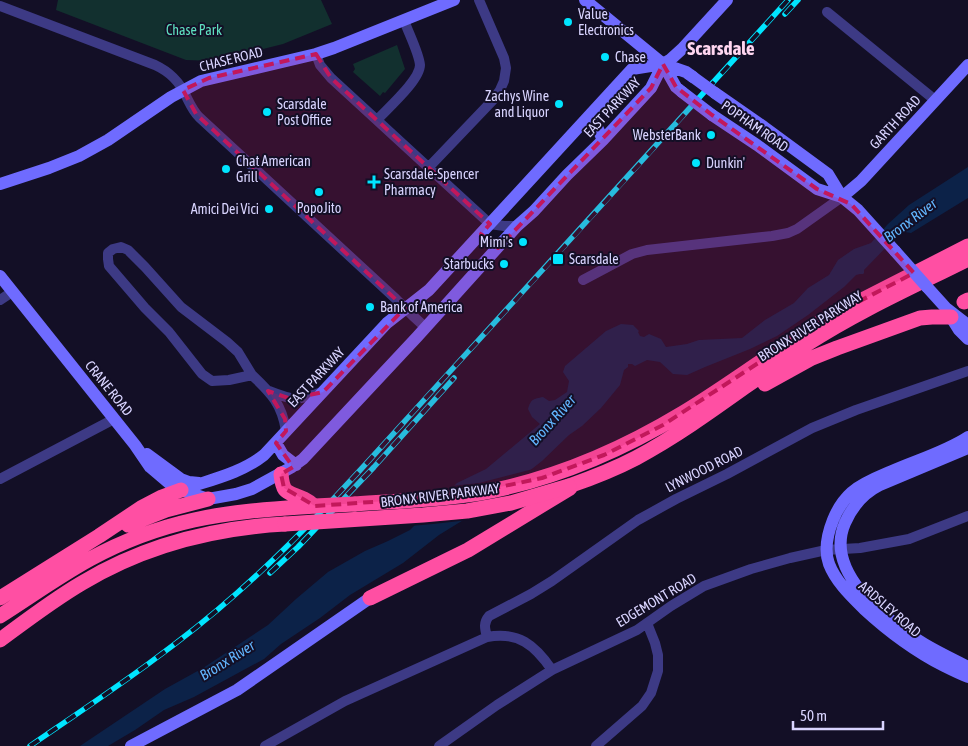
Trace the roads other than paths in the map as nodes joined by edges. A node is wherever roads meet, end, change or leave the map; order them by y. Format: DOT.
graph roads {
  1 [pos="454,0"];
  2 [pos="479,0"];
  3 [pos="585,0"];
  4 [pos="727,0"];
  5 [pos="0,6"];
  6 [pos="827,12"];
  7 [pos="404,20"];
  8 [pos="316,54"];
  9 [pos="663,64"];
  10 [pos="968,65"];
  11 [pos="183,90"];
  12 [pos="935,100"];
  13 [pos="588,117"];
  14 [pos="377,120"];
  15 [pos="603,140"];
  16 [pos="429,167"];
  17 [pos="0,184"];
  18 [pos="842,197"];
  19 [pos="490,224"];
  20 [pos="517,226"];
  21 [pos="481,234"];
  22 [pos="968,246"];
  23 [pos="498,248"];
  24 [pos="968,259"];
  25 [pos="0,276"];
  26 [pos="582,280"];
  27 [pos="12,292"];
  28 [pos="0,300"];
  29 [pos="967,301"];
  30 [pos="406,308"];
  31 [pos="948,313"];
  32 [pos="968,325"];
  33 [pos="426,327"];
  34 [pos="968,339"];
  35 [pos="968,371"];
  36 [pos="252,375"];
  37 [pos="268,391"];
  38 [pos="323,392"];
  39 [pos="710,411"];
  40 [pos="114,419"];
  41 [pos="286,431"];
  42 [pos="968,437"];
  43 [pos="135,445"];
  44 [pos="272,447"];
  45 [pos="968,448"];
  46 [pos="296,465"];
  47 [pos="281,474"];
  48 [pos="0,479"];
  49 [pos="200,483"];
  50 [pos="576,483"];
  51 [pos="181,490"];
  52 [pos="208,499"];
  53 [pos="308,505"];
  54 [pos="968,516"];
  55 [pos="99,536"];
  56 [pos="826,550"];
  57 [pos="842,550"];
  58 [pos="0,598"];
  59 [pos="370,598"];
  60 [pos="0,616"];
  61 [pos="647,623"];
  62 [pos="487,637"];
  63 [pos="0,640"];
  64 [pos="968,667"];
  65 [pos="552,670"];
  66 [pos="968,677"];
  67 [pos="131,746"];
  68 [pos="265,746"];
  69 [pos="439,746"];
  70 [pos="596,746"];
  1 -- 7 [label="street, CHASE ROAD"];
  2 -- 16 [label="street"];
  3 -- 9 [label="street, POPHAM ROAD"];
  4 -- 9 [label="street"];
  5 -- 11 [label="street"];
  6 -- 12 [label="street"];
  7 -- 8 [label="street, CHASE ROAD"];
  7 -- 14 [label="street"];
  8 -- 11 [label="street, CHASE ROAD"];
  8 -- 14 [label="street"];
  9 -- 13 [label="street, EAST PARKWAY"];
  9 -- 15 [label="street, EAST PARKWAY"];
  9 -- 18 [label="street, POPHAM ROAD, bridge"];
  9 -- 18 [label="street, POPHAM ROAD, bridge"];
  10 -- 12 [label="street, GARTH ROAD"];
  11 -- 17 [label="street, CHASE ROAD"];
  11 -- 30 [label="street"];
  12 -- 18 [label="street, GARTH ROAD"];
  13 -- 15 [label="street"];
  13 -- 19 [label="street, EAST PARKWAY"];
  14 -- 16 [label="street"];
  15 -- 20 [label="street, EAST PARKWAY"];
  16 -- 19 [label="street"];
  18 -- 26 [label="street"];
  18 -- 31 [label="street, POPHAM ROAD, bridge"];
  19 -- 20 [label="street"];
  19 -- 21 [label="street, EAST PARKWAY"];
  20 -- 23 [label="street, EAST PARKWAY"];
  21 -- 23 [label="street"];
  21 -- 30 [label="street, EAST PARKWAY"];
  22 -- 53 [label="highway, BRONX RIVER PARKWAY, bridge"];
  23 -- 33 [label="street, EAST PARKWAY"];
  24 -- 39 [label="highway, BRONX RIVER PARKWAY"];
  25 -- 27 [label="street, CRANE ROAD"];
  27 -- 28 [label="street"];
  27 -- 40 [label="street, CRANE ROAD"];
  29 -- 31 [label="street"];
  30 -- 33 [label="street"];
  30 -- 38 [label="street, EAST PARKWAY"];
  31 -- 32 [label="street"];
  31 -- 34 [label="street"];
  31 -- 39 [label="highway"];
  33 -- 46 [label="street, EAST PARKWAY"];
  35 -- 62 [label="street, LYNWOOD ROAD"];
  36 -- 36 [label="street"];
  36 -- 37 [label="street"];
  37 -- 38 [label="street"];
  37 -- 41 [label="street"];
  38 -- 41 [label="street, EAST PARKWAY"];
  39 -- 50 [label="highway, BRONX RIVER PARKWAY"];
  40 -- 43 [label="street, CRANE ROAD"];
  40 -- 48 [label="street"];
  41 -- 44 [label="street, EAST PARKWAY"];
  42 -- 56 [label="street"];
  43 -- 49 [label="street"];
  43 -- 51 [label="street, CRANE ROAD"];
  44 -- 46 [label="street"];
  44 -- 47 [label="street"];
  44 -- 49 [label="street, EAST PARKWAY"];
  45 -- 57 [label="street, ARDSLEY ROAD"];
  46 -- 47 [label="street, EAST PARKWAY"];
  47 -- 52 [label="street, EAST PARKWAY"];
  47 -- 53 [label="highway"];
  49 -- 51 [label="street, EAST PARKWAY"];
  50 -- 59 [label="highway"];
  50 -- 63 [label="highway, BRONX RIVER PARKWAY, bridge"];
  51 -- 52 [label="street, CRANE ROAD"];
  51 -- 55 [label="highway"];
  52 -- 55 [label="highway"];
  53 -- 60 [label="highway, BRONX RIVER PARKWAY"];
  54 -- 57 [label="street, EDGEMONT ROAD"];
  55 -- 58 [label="highway"];
  56 -- 57 [label="street, EDGEMONT ROAD"];
  56 -- 61 [label="street, EDGEMONT ROAD"];
  56 -- 66 [label="street, ARDSLEY ROAD"];
  57 -- 64 [label="street, ARDSLEY ROAD"];
  59 -- 67 [label="street"];
  61 -- 65 [label="street, EDGEMONT ROAD"];
  61 -- 70 [label="street"];
  62 -- 65 [label="street"];
  62 -- 68 [label="street"];
  65 -- 69 [label="street, EDGEMONT ROAD"];
}
